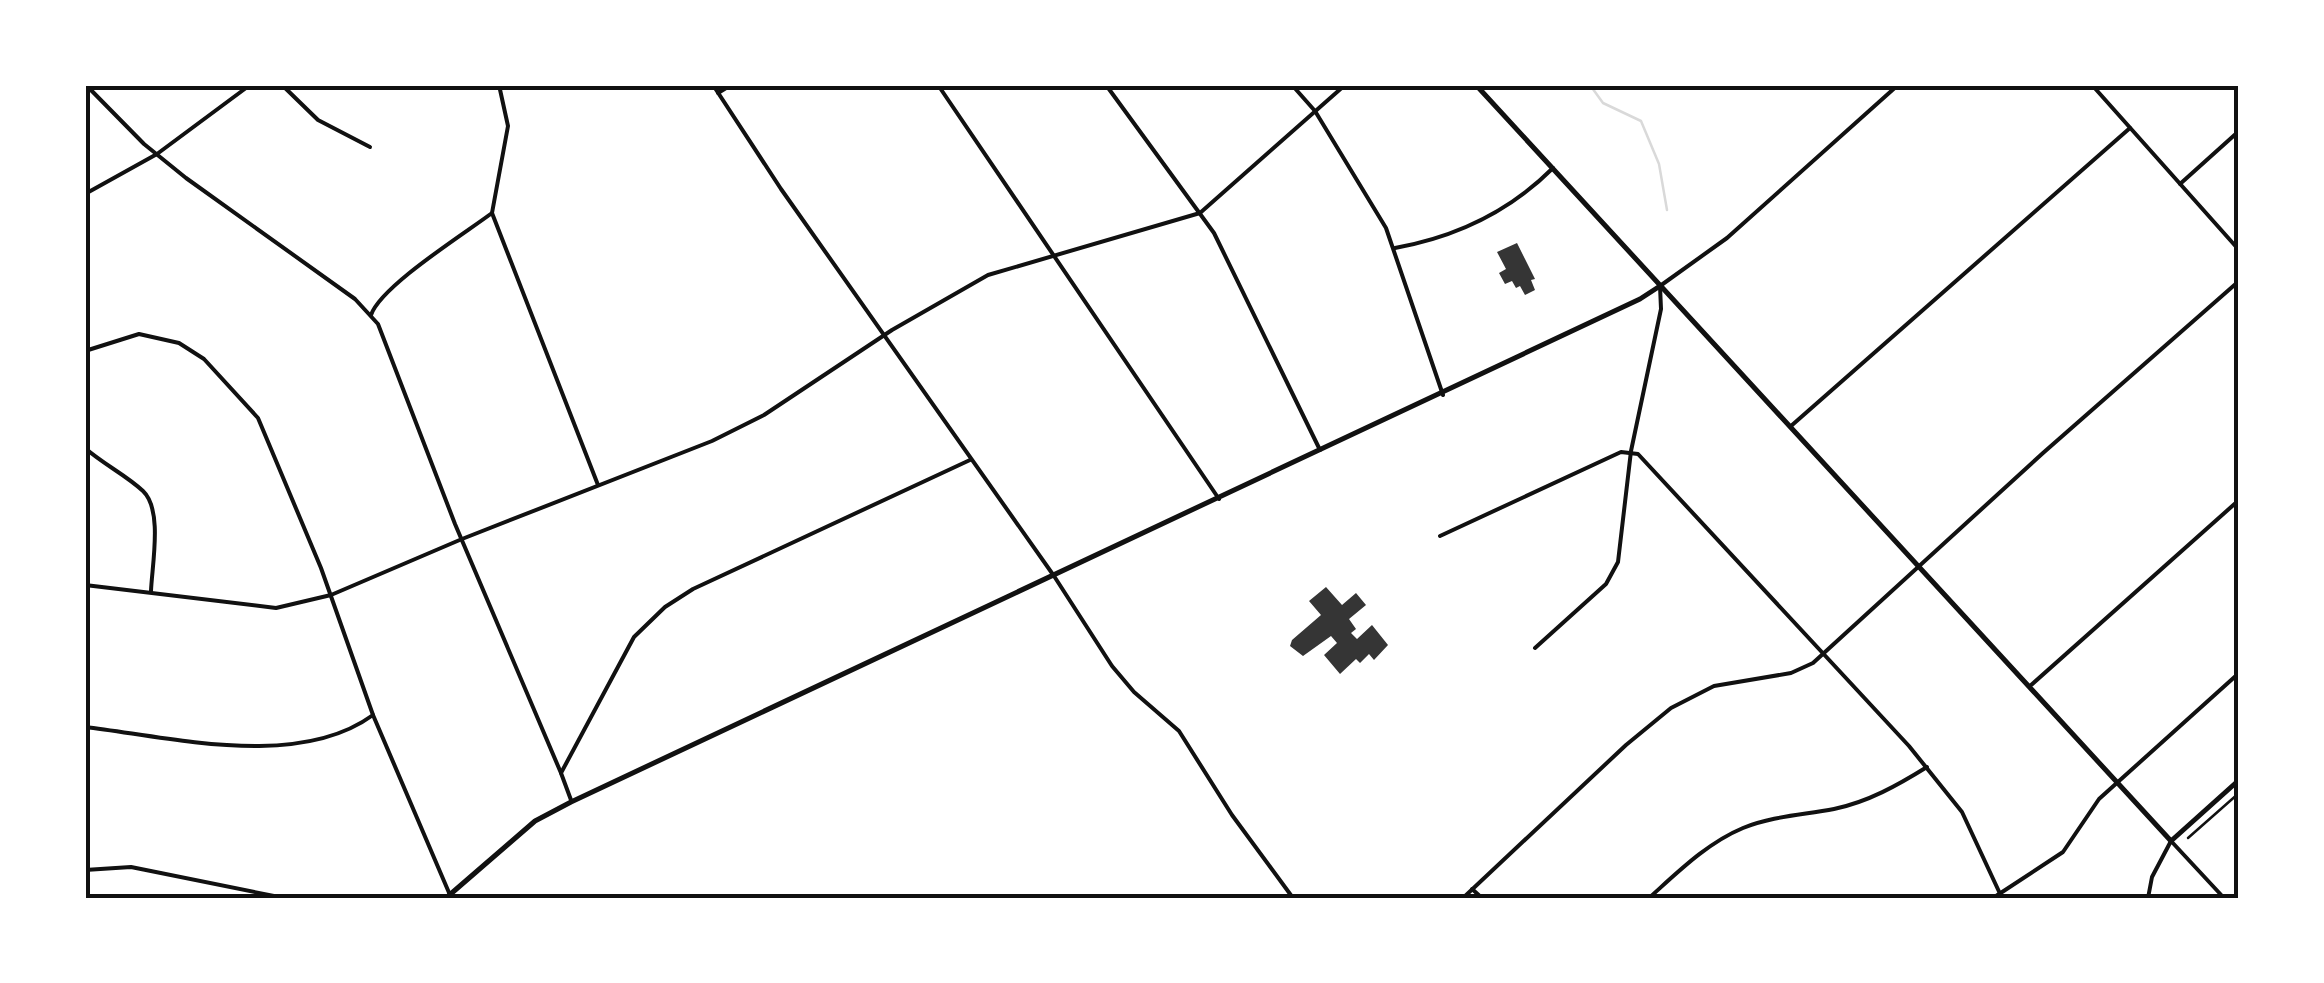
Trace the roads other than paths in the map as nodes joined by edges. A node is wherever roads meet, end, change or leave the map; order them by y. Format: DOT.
graph roads {
  1 [pos="86,85"];
  2 [pos="250,85"];
  3 [pos="282,85"];
  4 [pos="499,85"];
  5 [pos="712,85"];
  6 [pos="731,85"];
  7 [pos="938,85"];
  8 [pos="1106,85"];
  9 [pos="1292,85"];
  10 [pos="1345,85"];
  11 [pos="1476,85"];
  12 [pos="1898,85"];
  13 [pos="2092,85"];
  14 [pos="718,93"];
  15 [pos="1315,111"];
  16 [pos="2130,128"];
  17 [pos="2239,131"];
  18 [pos="370,147"];
  19 [pos="157,154"];
  20 [pos="1553,168"];
  21 [pos="2180,184"];
  22 [pos="85,194"];
  23 [pos="1200,213"];
  24 [pos="492,214"];
  25 [pos="1394,248"];
  26 [pos="2239,250"];
  27 [pos="1054,256"];
  28 [pos="2239,281"];
  29 [pos="1660,286"];
  30 [pos="371,314"];
  31 [pos="885,335"];
  32 [pos="85,351"];
  33 [pos="1443,395"];
  34 [pos="1791,426"];
  35 [pos="85,448"];
  36 [pos="1631,451"];
  37 [pos="1321,452"];
  38 [pos="970,460"];
  39 [pos="598,485"];
  40 [pos="1219,499"];
  41 [pos="2239,500"];
  42 [pos="1440,536"];
  43 [pos="462,539"];
  44 [pos="1918,565"];
  45 [pos="1054,576"];
  46 [pos="85,585"];
  47 [pos="151,592"];
  48 [pos="331,594"];
  49 [pos="1535,648"];
  50 [pos="1821,654"];
  51 [pos="2239,673"];
  52 [pos="2030,686"];
  53 [pos="373,715"];
  54 [pos="85,727"];
  55 [pos="1926,767"];
  56 [pos="561,773"];
  57 [pos="2239,780"];
  58 [pos="2118,783"];
  59 [pos="571,802"];
  60 [pos="2171,841"];
  61 [pos="85,870"];
  62 [pos="1472,889"];
  63 [pos="448,896"];
  64 [pos="2001,896"];
  65 [pos="284,898"];
  66 [pos="1293,898"];
  67 [pos="1463,898"];
  68 [pos="1482,898"];
  69 [pos="1649,898"];
  70 [pos="1993,898"];
  71 [pos="2148,898"];
  72 [pos="2224,898"];
  1 -- 19 [label="street"];
  2 -- 19 [label="street"];
  3 -- 18 [label="street"];
  4 -- 24 [label="street"];
  5 -- 14 [label="street"];
  6 -- 14 [label="street"];
  7 -- 27 [label="street"];
  8 -- 23 [label="street"];
  9 -- 15 [label="street"];
  10 -- 15 [label="street"];
  11 -- 20 [label="street"];
  12 -- 29 [label="street"];
  13 -- 16 [label="street"];
  14 -- 31 [label="street"];
  15 -- 23 [label="street"];
  15 -- 25 [label="street"];
  16 -- 21 [label="street"];
  16 -- 34 [label="street"];
  17 -- 21 [label="street"];
  19 -- 22 [label="street"];
  19 -- 30 [label="street"];
  20 -- 25 [label="street"];
  20 -- 29 [label="street"];
  21 -- 26 [label="street"];
  23 -- 27 [label="street"];
  23 -- 37 [label="street"];
  24 -- 30 [label="street"];
  24 -- 39 [label="street"];
  25 -- 33 [label="street"];
  27 -- 31 [label="street"];
  27 -- 40 [label="street"];
  28 -- 44 [label="street"];
  29 -- 33 [label="street"];
  29 -- 34 [label="street"];
  29 -- 36 [label="street"];
  30 -- 43 [label="street"];
  31 -- 38 [label="street"];
  31 -- 39 [label="street"];
  32 -- 48 [label="street"];
  33 -- 37 [label="street"];
  34 -- 44 [label="street"];
  35 -- 47 [label="street"];
  36 -- 42 [label="street"];
  36 -- 49 [label="street"];
  36 -- 50 [label="street"];
  37 -- 40 [label="street"];
  38 -- 45 [label="street"];
  38 -- 56 [label="street"];
  39 -- 43 [label="street"];
  40 -- 45 [label="street"];
  41 -- 52 [label="street"];
  43 -- 48 [label="street"];
  43 -- 56 [label="street"];
  44 -- 50 [label="street"];
  44 -- 52 [label="street"];
  45 -- 59 [label="street"];
  45 -- 66 [label="street"];
  46 -- 47 [label="street"];
  47 -- 48 [label="street"];
  48 -- 53 [label="street"];
  50 -- 55 [label="street"];
  50 -- 62 [label="street"];
  51 -- 58 [label="street"];
  52 -- 58 [label="street"];
  53 -- 54 [label="street"];
  53 -- 63 [label="street"];
  55 -- 64 [label="street"];
  55 -- 69 [label="street"];
  56 -- 59 [label="street"];
  57 -- 60 [label="street"];
  58 -- 60 [label="street"];
  58 -- 64 [label="street"];
  59 -- 63 [label="street"];
  60 -- 71 [label="street"];
  60 -- 72 [label="street"];
  61 -- 65 [label="street"];
  62 -- 67 [label="street"];
  62 -- 68 [label="street"];
  64 -- 70 [label="street"];
}
